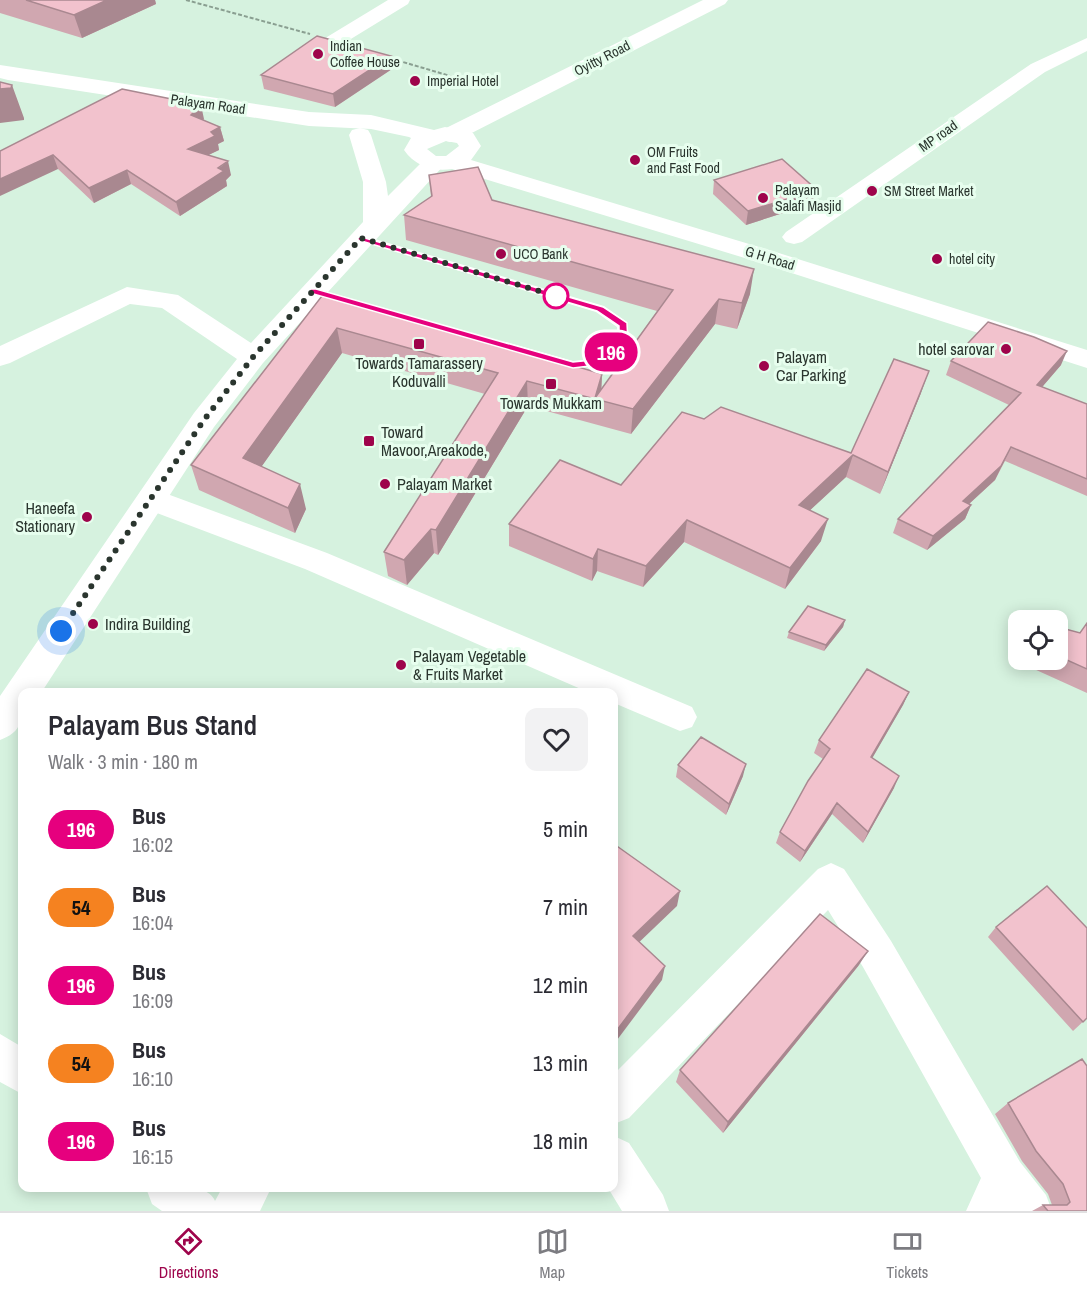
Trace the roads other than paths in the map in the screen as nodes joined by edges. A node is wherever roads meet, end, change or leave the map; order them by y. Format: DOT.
graph roads {
  1 [pos="401,0"];
  2 [pos="718,0"];
  3 [pos="334,41"];
  4 [pos="1087,44"];
  5 [pos="0,71"];
  6 [pos="309,119"];
  7 [pos="360,135"];
  8 [pos="442,149"];
  9 [pos="368,230"];
  10 [pos="794,237"];
  11 [pos="494,342"];
  12 [pos="1087,344"];
  13 [pos="0,357"];
  14 [pos="253,357"];
  15 [pos="1087,359"];
  16 [pos="151,499"];
  17 [pos="25,688"];
  18 [pos="612,688"];
  19 [pos="618,690"];
  20 [pos="18,698"];
  21 [pos="680,717"];
  22 [pos="0,725"];
  23 [pos="0,1055"];
  24 [pos="18,1070"];
  25 [pos="618,1099"];
  26 [pos="618,1164"];
  27 [pos="173,1192"];
  28 [pos="246,1192"];
  29 [pos="1008,1200"];
  30 [pos="197,1211"];
  31 [pos="233,1211"];
  32 [pos="647,1211"];
  1 -- 3 [label="street"];
  2 -- 8 [label="main road, Oyitty Road"];
  4 -- 10 [label="street, MP road"];
  5 -- 6 [label="main road, Palayam Road"];
  6 -- 7 [label="main road"];
  6 -- 8 [label="main road"];
  7 -- 8 [label="main road"];
  7 -- 9 [label="main road"];
  8 -- 9 [label="main road, Oyitty Road"];
  8 -- 12 [label="main road, G H Road"];
  8 -- 15 [label="main road, G H Road"];
  9 -- 11 [label="lane"];
  9 -- 14 [label="main road, Oyitty Road"];
  13 -- 14 [label="main road"];
  14 -- 16 [label="main road, Oyitty Road"];
  16 -- 17 [label="main road, Oyitty Road"];
  16 -- 18 [label="street"];
  19 -- 21 [label="street"];
  20 -- 22 [label="main road, Oyitty Road"];
  23 -- 24 [label="street"];
  25 -- 29 [label="street"];
  26 -- 32 [label="street"];
  27 -- 30 [label="street"];
  28 -- 31 [label="street"];
}
